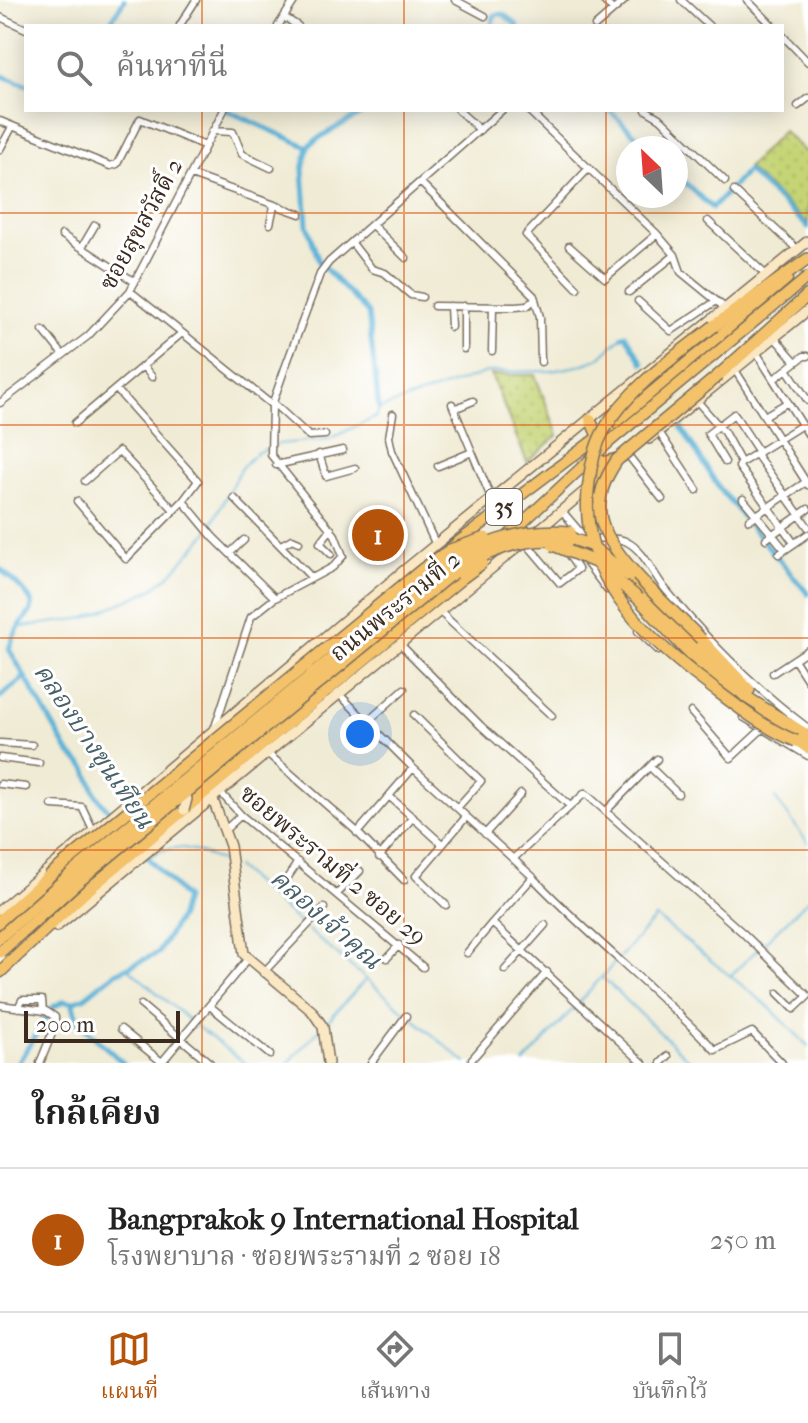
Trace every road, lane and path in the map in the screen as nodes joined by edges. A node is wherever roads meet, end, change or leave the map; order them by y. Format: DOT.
graph roads {
  1 [pos="196,0"];
  2 [pos="295,0"];
  3 [pos="455,0"];
  4 [pos="603,0"];
  5 [pos="625,0"];
  6 [pos="681,0"];
  7 [pos="747,0"];
  8 [pos="613,10"];
  9 [pos="485,16"];
  10 [pos="0,17"];
  11 [pos="284,17"];
  12 [pos="181,24"];
  13 [pos="279,24"];
  14 [pos="295,24"];
  15 [pos="597,24"];
  16 [pos="707,24"];
  17 [pos="771,24"];
  18 [pos="24,28"];
  19 [pos="784,37"];
  20 [pos="808,62"];
  21 [pos="808,98"];
  22 [pos="798,106"];
  23 [pos="222,112"];
  24 [pos="460,112"];
  25 [pos="500,112"];
  26 [pos="530,112"];
  27 [pos="649,112"];
  28 [pos="0,121"];
  29 [pos="12,127"];
  30 [pos="480,130"];
  31 [pos="212,131"];
  32 [pos="203,145"];
  33 [pos="0,149"];
  34 [pos="271,168"];
  35 [pos="589,168"];
  36 [pos="191,175"];
  37 [pos="725,181"];
  38 [pos="421,183"];
  39 [pos="734,191"];
  40 [pos="274,206"];
  41 [pos="300,214"];
  42 [pos="708,221"];
  43 [pos="270,224"];
  44 [pos="95,225"];
  45 [pos="372,225"];
  46 [pos="657,234"];
  47 [pos="62,235"];
  48 [pos="808,241"];
  49 [pos="352,243"];
  50 [pos="569,246"];
  51 [pos="82,247"];
  52 [pos="797,249"];
  53 [pos="675,255"];
  54 [pos="406,258"];
  55 [pos="808,260"];
  56 [pos="766,275"];
  57 [pos="808,277"];
  58 [pos="135,282"];
  59 [pos="577,288"];
  60 [pos="130,291"];
  61 [pos="629,292"];
  62 [pos="808,295"];
  63 [pos="422,297"];
  64 [pos="535,299"];
  65 [pos="638,301"];
  66 [pos="715,302"];
  67 [pos="808,302"];
  68 [pos="434,306"];
  69 [pos="450,306"];
  70 [pos="464,306"];
  71 [pos="493,307"];
  72 [pos="725,308"];
  73 [pos="808,310"];
  74 [pos="451,327"];
  75 [pos="43,330"];
  76 [pos="182,333"];
  77 [pos="774,337"];
  78 [pos="464,349"];
  79 [pos="756,349"];
  80 [pos="492,351"];
  81 [pos="63,355"];
  82 [pos="808,356"];
  83 [pos="541,362"];
  84 [pos="796,362"];
  85 [pos="143,366"];
  86 [pos="787,369"];
  87 [pos="735,370"];
  88 [pos="152,377"];
  89 [pos="774,379"];
  90 [pos="116,389"];
  91 [pos="473,401"];
  92 [pos="697,401"];
  93 [pos="808,401"];
  94 [pos="788,402"];
  95 [pos="0,403"];
  96 [pos="272,404"];
  97 [pos="393,414"];
  98 [pos="766,415"];
  99 [pos="590,419"];
  100 [pos="75,423"];
  101 [pos="802,425"];
  102 [pos="719,426"];
  103 [pos="659,432"];
  104 [pos="808,433"];
  105 [pos="325,435"];
  106 [pos="603,440"];
  107 [pos="780,440"];
  108 [pos="343,450"];
  109 [pos="472,452"];
  110 [pos="758,453"];
  111 [pos="319,454"];
  112 [pos="628,455"];
  113 [pos="602,462"];
  114 [pos="725,462"];
  115 [pos="741,463"];
  116 [pos="276,465"];
  117 [pos="438,466"];
  118 [pos="355,468"];
  119 [pos="578,470"];
  120 [pos="85,481"];
  121 [pos="596,482"];
  122 [pos="807,482"];
  123 [pos="697,490"];
  124 [pos="784,497"];
  125 [pos="234,498"];
  126 [pos="662,499"];
  127 [pos="743,499"];
  128 [pos="492,500"];
  129 [pos="77,501"];
  130 [pos="183,501"];
  131 [pos="766,508"];
  132 [pos="808,509"];
  133 [pos="174,510"];
  134 [pos="757,515"];
  135 [pos="799,516"];
  136 [pos="555,517"];
  137 [pos="749,520"];
  138 [pos="808,527"];
  139 [pos="782,528"];
  140 [pos="331,529"];
  141 [pos="770,536"];
  142 [pos="805,536"];
  143 [pos="529,538"];
  144 [pos="567,539"];
  145 [pos="244,540"];
  146 [pos="299,542"];
  147 [pos="794,543"];
  148 [pos="281,545"];
  149 [pos="436,545"];
  150 [pos="808,546"];
  151 [pos="230,553"];
  152 [pos="331,554"];
  153 [pos="312,578"];
  154 [pos="560,583"];
  155 [pos="555,591"];
  156 [pos="275,598"];
  157 [pos="439,611"];
  158 [pos="400,644"];
  159 [pos="808,650"];
  160 [pos="794,659"];
  161 [pos="773,673"];
  162 [pos="808,681"];
  163 [pos="404,689"];
  164 [pos="338,694"];
  165 [pos="691,712"];
  166 [pos="771,713"];
  167 [pos="414,715"];
  168 [pos="552,716"];
  169 [pos="366,723"];
  170 [pos="808,728"];
  171 [pos="215,729"];
  172 [pos="761,730"];
  173 [pos="802,739"];
  174 [pos="0,743"];
  175 [pos="32,745"];
  176 [pos="266,752"];
  177 [pos="808,752"];
  178 [pos="203,756"];
  179 [pos="0,758"];
  180 [pos="657,759"];
  181 [pos="39,763"];
  182 [pos="650,767"];
  183 [pos="413,768"];
  184 [pos="214,774"];
  185 [pos="162,783"];
  186 [pos="0,784"];
  187 [pos="26,787"];
  188 [pos="216,794"];
  189 [pos="521,794"];
  190 [pos="678,794"];
  191 [pos="389,796"];
  192 [pos="52,805"];
  193 [pos="569,805"];
  194 [pos="457,808"];
  195 [pos="184,810"];
  196 [pos="606,811"];
  197 [pos="241,815"];
  198 [pos="413,817"];
  199 [pos="466,817"];
  200 [pos="95,829"];
  201 [pos="225,830"];
  202 [pos="357,833"];
  203 [pos="485,834"];
  204 [pos="442,844"];
  205 [pos="379,857"];
  206 [pos="514,858"];
  207 [pos="298,862"];
  208 [pos="360,871"];
  209 [pos="288,877"];
  210 [pos="534,879"];
  211 [pos="404,880"];
  212 [pos="337,894"];
  213 [pos="3,904"];
  214 [pos="446,905"];
  215 [pos="324,908"];
  216 [pos="0,920"];
  217 [pos="492,923"];
  218 [pos="545,925"];
  219 [pos="0,930"];
  220 [pos="0,937"];
  221 [pos="399,945"];
  222 [pos="523,950"];
  223 [pos="467,953"];
  224 [pos="387,958"];
  225 [pos="247,960"];
  226 [pos="552,960"];
  227 [pos="2,964"];
  228 [pos="423,967"];
  229 [pos="505,970"];
  230 [pos="546,970"];
  231 [pos="263,973"];
  232 [pos="778,993"];
  233 [pos="807,994"];
  234 [pos="0,1005"];
  235 [pos="141,1005"];
  236 [pos="211,1007"];
  237 [pos="406,1016"];
  238 [pos="121,1029"];
  239 [pos="183,1039"];
  240 [pos="270,1055"];
  241 [pos="668,1056"];
  242 [pos="472,1059"];
  243 [pos="40,1063"];
  244 [pos="163,1063"];
  245 [pos="210,1063"];
  246 [pos="328,1063"];
  247 [pos="371,1063"];
  248 [pos="643,1063"];
  249 [pos="661,1063"];
  250 [pos="782,1063"];
  1 -- 12 [label="street"];
  2 -- 11 [label="street"];
  3 -- 9 [label="street"];
  4 -- 8 [label="street"];
  5 -- 8 [label="street"];
  6 -- 16 [label="street"];
  7 -- 17 [label="street"];
  8 -- 15 [label="street"];
  10 -- 18 [label="street"];
  11 -- 13 [label="street"];
  11 -- 14 [label="street"];
  19 -- 20 [label="street"];
  21 -- 22 [label="street"];
  23 -- 31 [label="street, ซอยสุขสวัสดิ์ 2"];
  24 -- 30 [label="street"];
  25 -- 30 [label="street"];
  26 -- 35 [label="street"];
  27 -- 37 [label="street"];
  28 -- 29 [label="street"];
  29 -- 32 [label="street"];
  29 -- 33 [label="street"];
  30 -- 38 [label="street"];
  31 -- 32 [label="street, ซอยสุขสวัสดิ์ 2"];
  31 -- 34 [label="street"];
  32 -- 36 [label="street, ซอยสุขสวัสดิ์ 2"];
  35 -- 46 [label="street"];
  35 -- 59 [label="street"];
  36 -- 40 [label="street"];
  36 -- 58 [label="street, ซอยสุขสวัสดิ์ 2"];
  38 -- 45 [label="street"];
  38 -- 64 [label="street"];
  39 -- 52 [label="street"];
  40 -- 41 [label="street"];
  40 -- 43 [label="street"];
  42 -- 56 [label="street"];
  44 -- 51 [label="street"];
  45 -- 49 [label="street"];
  45 -- 54 [label="street"];
  46 -- 50 [label="street"];
  46 -- 53 [label="street"];
  47 -- 51 [label="street"];
  48 -- 52 [label="main road, ถนนพระรามที่ 2 / 35"];
  49 -- 63 [label="street"];
  49 -- 96 [label="street"];
  51 -- 58 [label="street"];
  52 -- 56 [label="main road, ถนนพระรามที่ 2 / 35"];
  53 -- 61 [label="street"];
  53 -- 66 [label="street"];
  55 -- 106 [label="main road, ถนนพระรามที่ 2 / 35"];
  55 -- 173 [label="highway, bridge"];
  56 -- 72 [label="main road, ถนนพระรามที่ 2 / 35"];
  57 -- 106 [label="main road, ถนนพระรามที่ 2 / 35"];
  58 -- 60 [label="street, ซอยสุขสวัสดิ์ 2"];
  60 -- 76 [label="street"];
  60 -- 81 [label="street, ซอยสุขสวัสดิ์ 2"];
  62 -- 79 [label="highway"];
  64 -- 71 [label="street"];
  64 -- 83 [label="street"];
  65 -- 66 [label="street"];
  66 -- 72 [label="street"];
  67 -- 79 [label="highway"];
  68 -- 69 [label="street"];
  69 -- 70 [label="street"];
  69 -- 74 [label="street"];
  70 -- 71 [label="street"];
  70 -- 78 [label="street"];
  71 -- 80 [label="street"];
  72 -- 99 [label="main road, ถนนพระรามที่ 2 / 35"];
  73 -- 77 [label="main road, ถนนพระรามที่ 2 / 35"];
  75 -- 81 [label="street"];
  76 -- 85 [label="street"];
  76 -- 96 [label="street"];
  77 -- 79 [label="main road, ถนนพระรามที่ 2 / 35"];
  77 -- 84 [label="street"];
  79 -- 87 [label="main road, ถนนพระรามที่ 2 / 35"];
  79 -- 89 [label="street"];
  79 -- 166 [label="highway, bridge"];
  81 -- 95 [label="street, ซอยสุขสวัสดิ์ 2"];
  82 -- 84 [label="street"];
  84 -- 86 [label="street"];
  85 -- 88 [label="street"];
  85 -- 90 [label="street"];
  86 -- 89 [label="street"];
  86 -- 93 [label="street"];
  87 -- 92 [label="main road, ถนนพระรามที่ 2 / 35"];
  87 -- 98 [label="street"];
  89 -- 94 [label="street"];
  90 -- 100 [label="street"];
  90 -- 130 [label="street"];
  91 -- 109 [label="street"];
  92 -- 102 [label="street"];
  92 -- 103 [label="main road, ถนนพระรามที่ 2 / 35"];
  94 -- 98 [label="street"];
  94 -- 101 [label="street"];
  96 -- 105 [label="street"];
  96 -- 116 [label="street"];
  97 -- 149 [label="street"];
  98 -- 107 [label="street"];
  99 -- 106 [label="main road"];
  99 -- 128 [label="main road, ถนนพระรามที่ 2 / 35"];
  101 -- 104 [label="street"];
  101 -- 107 [label="street"];
  102 -- 110 [label="street"];
  102 -- 114 [label="street"];
  102 -- 115 [label="street"];
  103 -- 112 [label="main road, ถนนพระรามที่ 2 / 35"];
  103 -- 123 [label="street"];
  106 -- 113 [label="main road"];
  106 -- 119 [label="main road, ถนนพระรามที่ 2 / 35"];
  106 -- 178 [label="main road, ถนนพระรามที่ 2 / 35"];
  107 -- 110 [label="street"];
  107 -- 122 [label="street"];
  108 -- 111 [label="street"];
  109 -- 117 [label="street"];
  109 -- 128 [label="street"];
  110 -- 115 [label="street"];
  110 -- 124 [label="street"];
  111 -- 116 [label="street"];
  111 -- 118 [label="street"];
  112 -- 113 [label="main road"];
  112 -- 121 [label="main road, ถนนพระรามที่ 2 / 35"];
  112 -- 126 [label="street"];
  113 -- 119 [label="main road"];
  113 -- 121 [label="main road"];
  115 -- 131 [label="street"];
  116 -- 140 [label="street"];
  119 -- 184 [label="main road, ถนนพระรามที่ 2 / 35"];
  120 -- 133 [label="street"];
  121 -- 136 [label="main road, ถนนพระรามที่ 2 / 35"];
  122 -- 124 [label="street"];
  124 -- 131 [label="street"];
  124 -- 135 [label="street"];
  125 -- 148 [label="street"];
  127 -- 134 [label="street"];
  128 -- 149 [label="main road, ถนนพระรามที่ 2 / 35"];
  129 -- 133 [label="street"];
  130 -- 133 [label="street"];
  130 -- 151 [label="street"];
  131 -- 134 [label="street"];
  131 -- 139 [label="street"];
  132 -- 135 [label="street"];
  134 -- 137 [label="street"];
  134 -- 141 [label="street"];
  135 -- 138 [label="street"];
  135 -- 139 [label="street"];
  136 -- 143 [label="main road, ถนนพระรามที่ 2 / 35"];
  136 -- 144 [label="street"];
  136 -- 170 [label="street"];
  136 -- 177 [label="street"];
  139 -- 141 [label="street"];
  139 -- 147 [label="street"];
  140 -- 152 [label="street"];
  140 -- 153 [label="street"];
  141 -- 147 [label="street"];
  142 -- 147 [label="street"];
  142 -- 150 [label="street"];
  143 -- 144 [label="highway, bridge"];
  143 -- 154 [label="street"];
  143 -- 157 [label="main road, ถนนพระรามที่ 2 / 35"];
  143 -- 185 [label="highway, bridge"];
  143 -- 195 [label="highway, bridge"];
  143 -- 220 [label="highway, bridge"];
  143 -- 227 [label="highway, bridge"];
  144 -- 154 [label="street"];
  144 -- 172 [label="street"];
  145 -- 151 [label="street"];
  146 -- 148 [label="street"];
  148 -- 153 [label="street"];
  149 -- 171 [label="main road, ถนนพระรามที่ 2 / 35"];
  151 -- 156 [label="street"];
  153 -- 156 [label="street"];
  154 -- 155 [label="street"];
  156 -- 171 [label="street"];
  157 -- 158 [label="main road, ถนนพระรามที่ 2 / 35"];
  157 -- 168 [label="street"];
  158 -- 164 [label="main road, ถนนพระรามที่ 2 / 35"];
  158 -- 193 [label="street"];
  159 -- 160 [label="street"];
  160 -- 161 [label="street"];
  160 -- 162 [label="street"];
  163 -- 169 [label="street"];
  164 -- 169 [label="street"];
  164 -- 176 [label="main road, ถนนพระรามที่ 2 / 35"];
  165 -- 172 [label="street"];
  166 -- 173 [label="highway"];
  166 -- 178 [label="highway, bridge"];
  167 -- 194 [label="street"];
  169 -- 183 [label="street"];
  171 -- 200 [label="main road, ถนนพระรามที่ 2 / 35"];
  172 -- 177 [label="street"];
  173 -- 177 [label="highway"];
  173 -- 184 [label="highway, bridge"];
  174 -- 175 [label="street"];
  176 -- 188 [label="main road, ถนนพระรามที่ 2 / 35"];
  176 -- 202 [label="street"];
  178 -- 219 [label="main road, ถนนพระรามที่ 2 / 35, bridge"];
  179 -- 181 [label="street"];
  180 -- 182 [label="street"];
  182 -- 190 [label="street"];
  182 -- 196 [label="street"];
  183 -- 191 [label="street"];
  183 -- 194 [label="street"];
  184 -- 227 [label="main road, ถนนพระรามที่ 2 / 35, bridge"];
  185 -- 195 [label="main road, bridge"];
  185 -- 216 [label="highway, bridge"];
  186 -- 187 [label="street"];
  188 -- 197 [label="street, ซอยพระรามที่ 2 ซอย 29"];
  188 -- 201 [label="main road"];
  188 -- 227 [label="main road, ถนนพระรามที่ 2 / 35"];
  189 -- 203 [label="street"];
  191 -- 198 [label="street"];
  191 -- 202 [label="street"];
  192 -- 200 [label="street"];
  193 -- 196 [label="street"];
  193 -- 206 [label="street"];
  194 -- 199 [label="street"];
  195 -- 227 [label="highway"];
  196 -- 233 [label="street"];
  197 -- 201 [label="street"];
  197 -- 207 [label="street, ซอยพระรามที่ 2 ซอย 29"];
  198 -- 204 [label="street"];
  198 -- 205 [label="street"];
  199 -- 203 [label="street"];
  199 -- 204 [label="street"];
  200 -- 213 [label="main road, ถนนพระรามที่ 2 / 35"];
  201 -- 225 [label="main road"];
  202 -- 205 [label="street"];
  203 -- 206 [label="street"];
  204 -- 214 [label="street"];
  205 -- 211 [label="street"];
  206 -- 210 [label="street"];
  207 -- 209 [label="street"];
  207 -- 212 [label="street, ซอยพระรามที่ 2 ซอย 29"];
  208 -- 212 [label="street"];
  210 -- 217 [label="street"];
  210 -- 250 [label="street"];
  212 -- 221 [label="street, ซอยพระรามที่ 2 ซอย 29"];
  215 -- 231 [label="street"];
  217 -- 222 [label="street"];
  217 -- 223 [label="street"];
  218 -- 222 [label="street"];
  221 -- 224 [label="street"];
  221 -- 228 [label="street, ซอยพระรามที่ 2 ซอย 29"];
  222 -- 229 [label="street"];
  222 -- 230 [label="street"];
  225 -- 231 [label="main road"];
  225 -- 236 [label="street"];
  226 -- 230 [label="street"];
  230 -- 242 [label="street"];
  230 -- 248 [label="street"];
  231 -- 246 [label="main road"];
  232 -- 233 [label="street"];
  234 -- 243 [label="street"];
  235 -- 239 [label="street"];
  236 -- 239 [label="street"];
  236 -- 240 [label="street"];
  237 -- 247 [label="street"];
  238 -- 244 [label="street"];
  239 -- 244 [label="street"];
  239 -- 245 [label="street"];
  241 -- 249 [label="street"];
}
